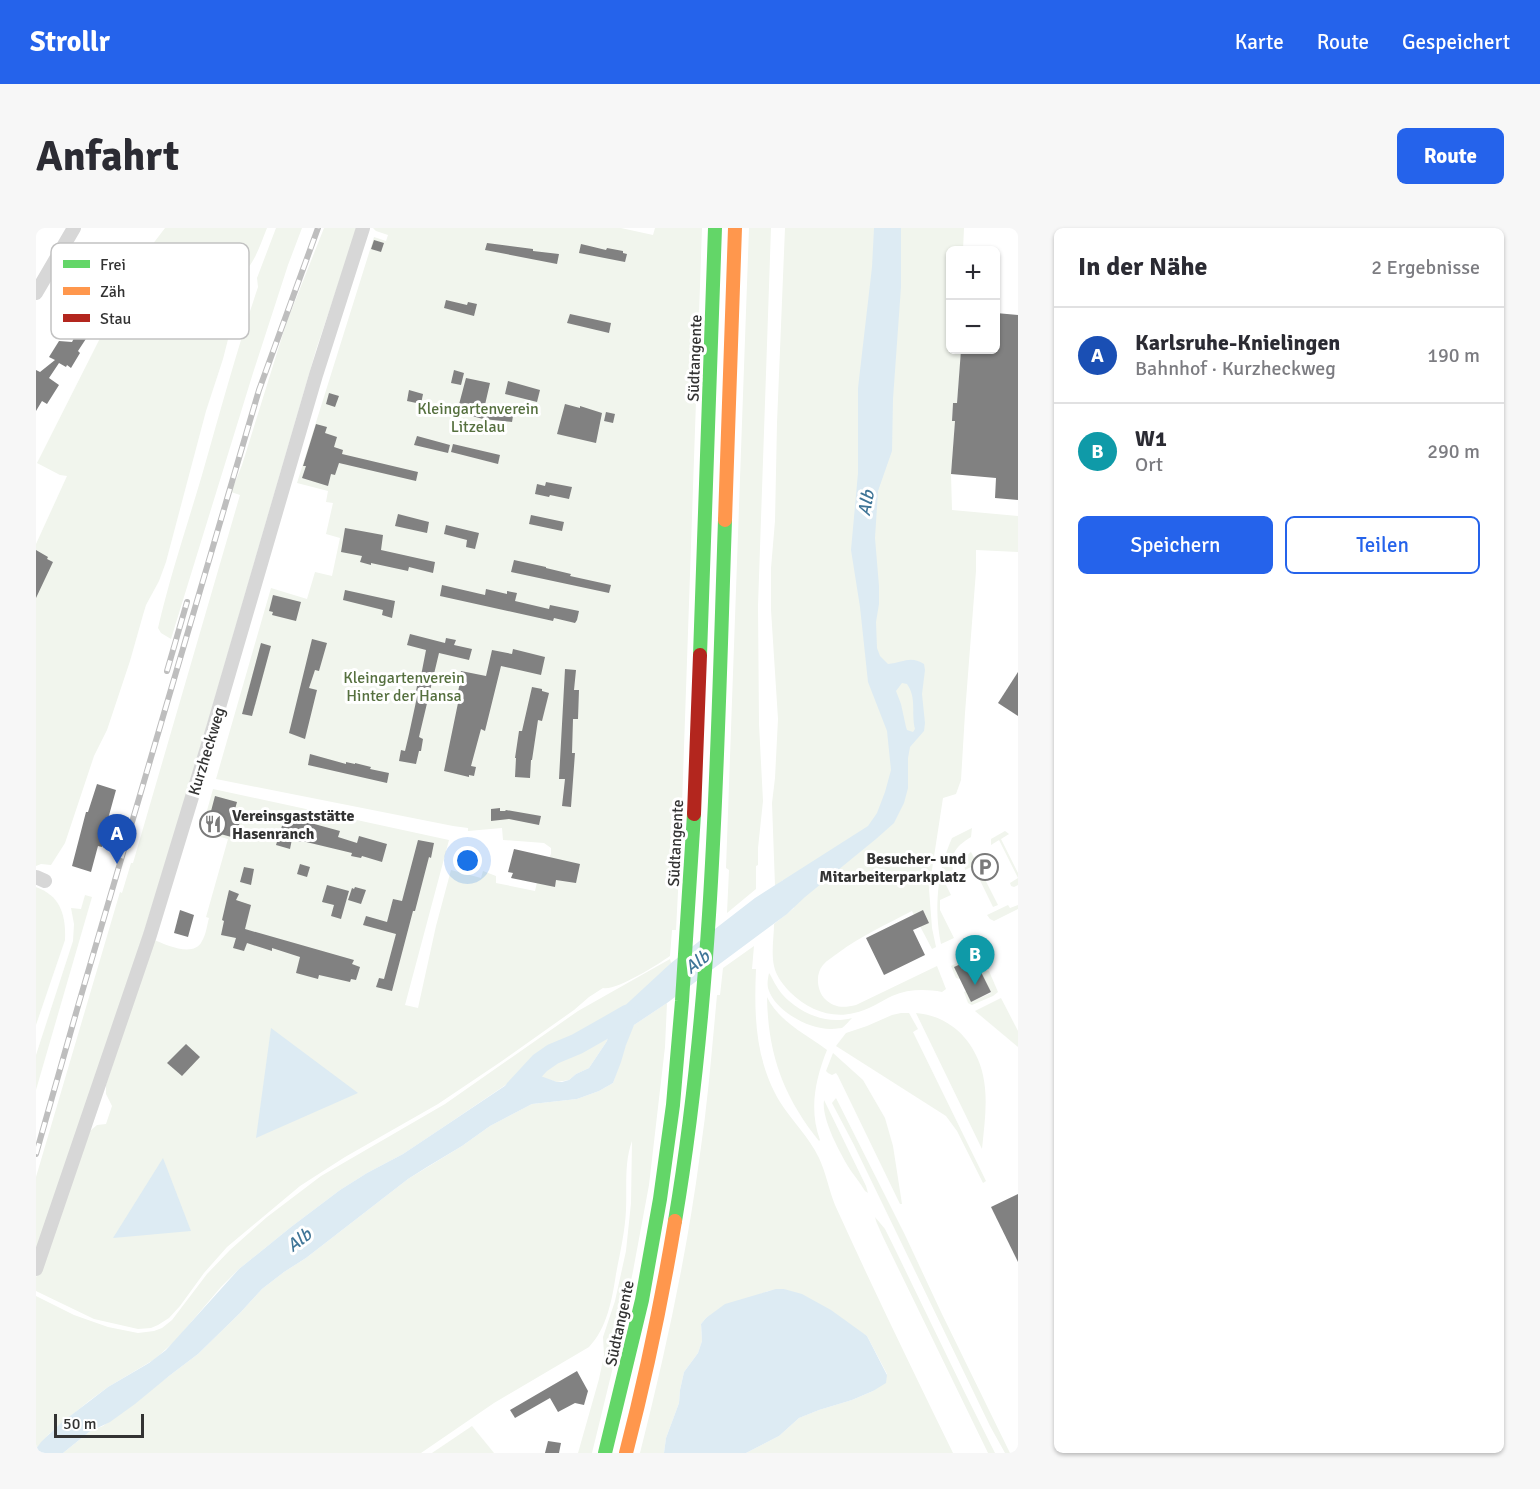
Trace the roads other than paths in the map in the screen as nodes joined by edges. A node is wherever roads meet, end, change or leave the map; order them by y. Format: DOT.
graph roads {
  1 [pos="74,228"];
  2 [pos="363,228"];
  3 [pos="715,228"];
  4 [pos="735,228"];
  5 [pos="65,243"];
  6 [pos="51,267"];
  7 [pos="36,293"];
  8 [pos="36,1269"];
  9 [pos="605,1453"];
  10 [pos="626,1453"];
  1 -- 5 [label="street"];
  2 -- 8 [label="street, Kurzheckweg"];
  3 -- 9 [label="highway, Südtangente"];
  4 -- 10 [label="highway"];
  6 -- 7 [label="street"];
}
